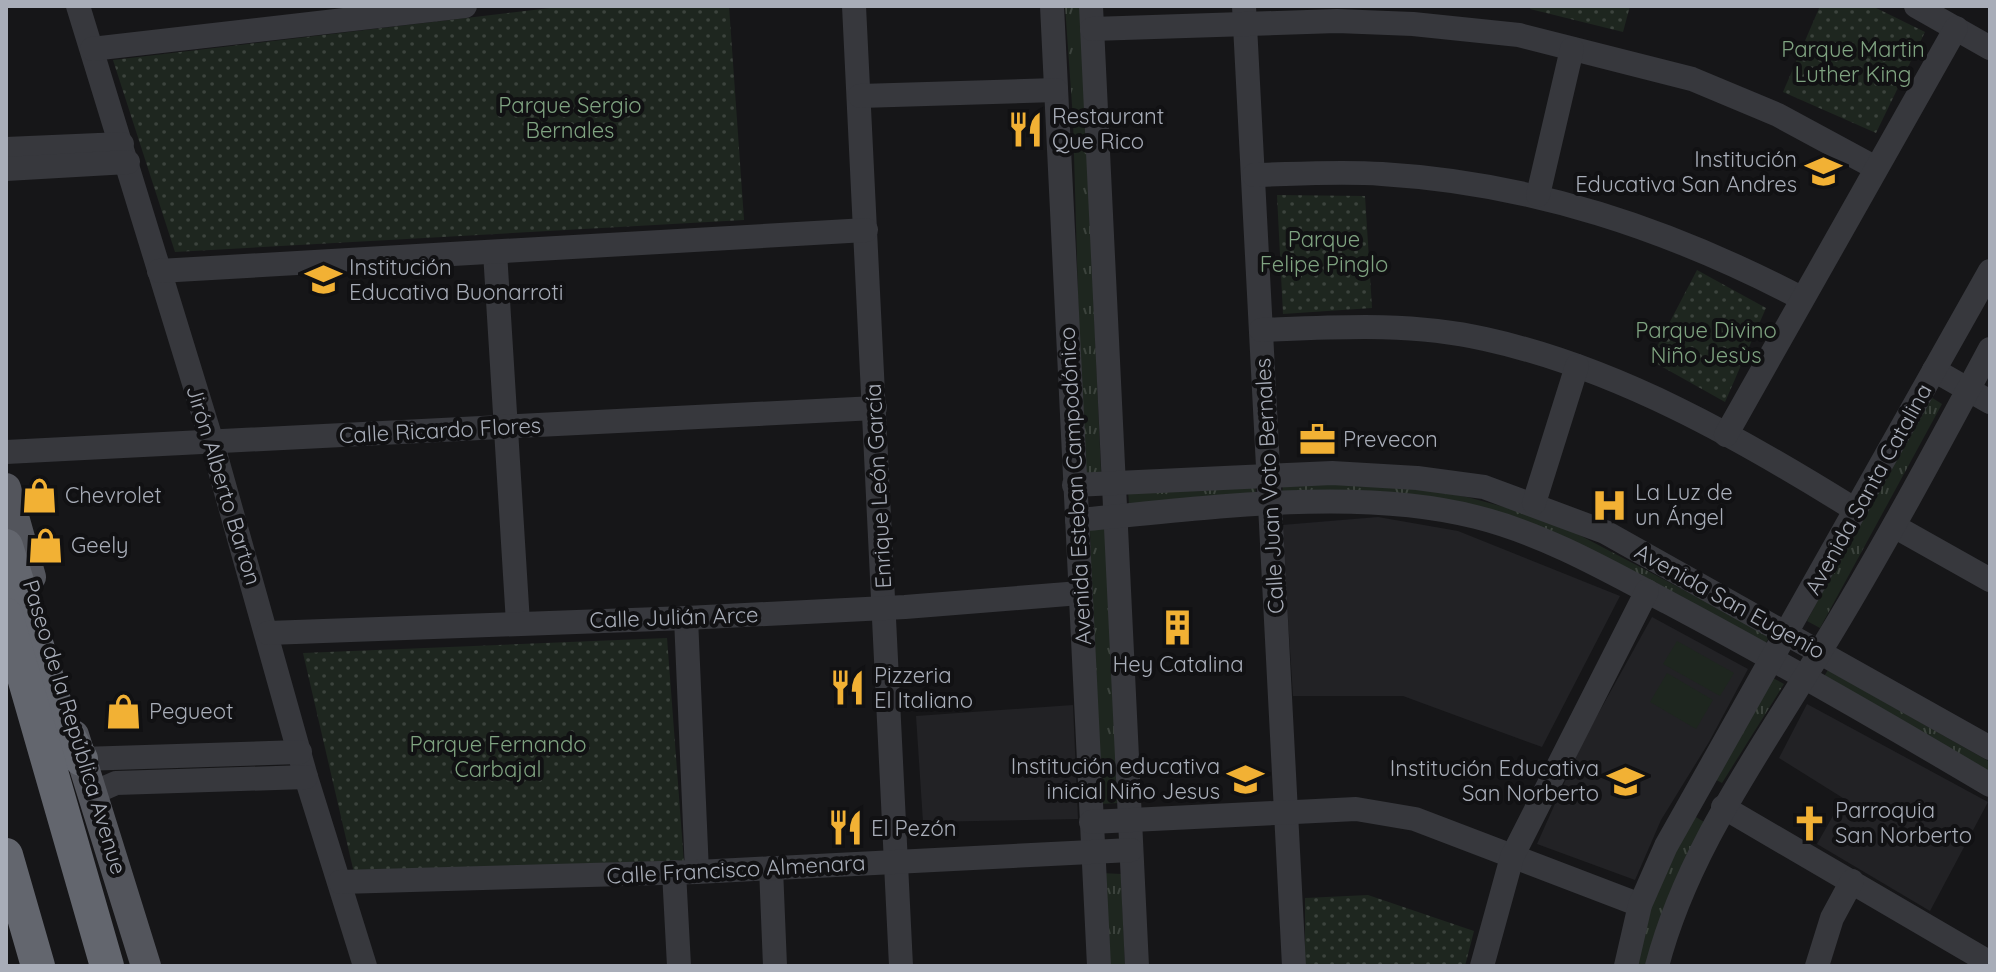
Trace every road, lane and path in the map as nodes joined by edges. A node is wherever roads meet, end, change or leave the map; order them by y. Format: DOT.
graph roads {
  1 [pos="78,6"];
  2 [pos="465,6"];
  3 [pos="854,6"];
  4 [pos="1052,6"];
  5 [pos="1916,6"];
  6 [pos="1244,15"];
  7 [pos="1092,18"];
  8 [pos="1956,28"];
  9 [pos="1990,48"];
  10 [pos="92,49"];
  11 [pos="1572,49"];
  12 [pos="1056,90"];
  13 [pos="860,96"];
  14 [pos="6,149"];
  15 [pos="125,153"];
  16 [pos="1876,168"];
  17 [pos="6,169"];
  18 [pos="1254,175"];
  19 [pos="1538,195"];
  20 [pos="866,230"];
  21 [pos="495,252"];
  22 [pos="159,271"];
  23 [pos="1990,271"];
  24 [pos="1801,298"];
  25 [pos="1261,330"];
  26 [pos="1990,349"];
  27 [pos="1577,366"];
  28 [pos="1934,370"];
  29 [pos="1968,390"];
  30 [pos="1990,402"];
  31 [pos="875,408"];
  32 [pos="505,427"];
  33 [pos="1726,435"];
  34 [pos="212,442"];
  35 [pos="6,452"];
  36 [pos="1269,474"];
  37 [pos="1114,483"];
  38 [pos="1074,485"];
  39 [pos="6,488"];
  40 [pos="1534,503"];
  41 [pos="1270,505"];
  42 [pos="1854,509"];
  43 [pos="1117,516"];
  44 [pos="1077,520"];
  45 [pos="1894,526"];
  46 [pos="6,546"];
  47 [pos="1990,580"];
  48 [pos="1647,591"];
  49 [pos="1080,593"];
  50 [pos="884,608"];
  51 [pos="6,615"];
  52 [pos="686,618"];
  53 [pos="518,623"];
  54 [pos="1788,632"];
  55 [pos="268,633"];
  56 [pos="1821,651"];
  57 [pos="1774,659"];
  58 [pos="1805,676"];
  59 [pos="1990,748"];
  60 [pos="300,752"];
  61 [pos="81,759"];
  62 [pos="306,777"];
  63 [pos="1990,785"];
  64 [pos="94,798"];
  65 [pos="1723,807"];
  66 [pos="1286,812"];
  67 [pos="1129,820"];
  68 [pos="1091,822"];
  69 [pos="1092,850"];
  70 [pos="1131,850"];
  71 [pos="6,855"];
  72 [pos="1512,857"];
  73 [pos="895,861"];
  74 [pos="771,868"];
  75 [pos="685,872"];
  76 [pos="1852,881"];
  77 [pos="340,882"];
  78 [pos="1640,905"];
  79 [pos="1988,961"];
  80 [pos="38,966"];
  81 [pos="107,966"];
  82 [pos="146,966"];
  83 [pos="365,966"];
  84 [pos="679,966"];
  85 [pos="775,966"];
  86 [pos="901,966"];
  87 [pos="1099,966"];
  88 [pos="1137,966"];
  89 [pos="1294,966"];
  90 [pos="1482,966"];
  91 [pos="1626,966"];
  92 [pos="1657,966"];
  93 [pos="1817,966"];
  1 -- 10 [label="street, Jirón Alberto Barton"];
  2 -- 10 [label="street"];
  3 -- 13 [label="street, Enrique León García"];
  4 -- 12 [label="street, Avenida Esteban Campodónico"];
  5 -- 8 [label="street"];
  6 -- 7 [label="street"];
  6 -- 11 [label="street"];
  6 -- 18 [label="street, Calle Juan Voto Bernales"];
  7 -- 37 [label="street, Avenida Esteban Campodónico"];
  8 -- 9 [label="street"];
  8 -- 16 [label="street"];
  10 -- 15 [label="street, Jirón Alberto Barton"];
  11 -- 16 [label="street"];
  11 -- 19 [label="street"];
  12 -- 13 [label="street"];
  12 -- 38 [label="street, Avenida Esteban Campodónico"];
  13 -- 20 [label="street, Enrique León García"];
  14 -- 15 [label="street"];
  15 -- 17 [label="street"];
  15 -- 22 [label="street, Jirón Alberto Barton"];
  16 -- 24 [label="street"];
  18 -- 19 [label="street"];
  18 -- 25 [label="street, Calle Juan Voto Bernales"];
  19 -- 24 [label="street"];
  20 -- 21 [label="street"];
  20 -- 31 [label="street, Enrique León García"];
  21 -- 22 [label="street"];
  21 -- 32 [label="street"];
  22 -- 34 [label="street, Jirón Alberto Barton"];
  23 -- 28 [label="street, Avenida Santa Catalina"];
  24 -- 33 [label="street"];
  25 -- 27 [label="street"];
  25 -- 36 [label="street, Calle Juan Voto Bernales"];
  26 -- 29 [label="street, Avenida Santa Catalina"];
  27 -- 33 [label="street"];
  27 -- 40 [label="street"];
  28 -- 29 [label="street"];
  28 -- 42 [label="street, Avenida Santa Catalina"];
  29 -- 30 [label="street"];
  29 -- 45 [label="street, Avenida Santa Catalina"];
  31 -- 32 [label="street, Calle Ricardo Flores"];
  31 -- 50 [label="street, Enrique León García"];
  32 -- 34 [label="street, Calle Ricardo Flores"];
  32 -- 53 [label="street"];
  33 -- 42 [label="street"];
  34 -- 35 [label="street, Calle Ricardo Flores"];
  34 -- 55 [label="street, Jirón Alberto Barton"];
  36 -- 37 [label="street, Avenida San Eugenio"];
  36 -- 40 [label="street, Avenida San Eugenio"];
  36 -- 41 [label="street, Calle Juan Voto Bernales"];
  37 -- 38 [label="street, Avenida San Eugenio"];
  37 -- 43 [label="street, Avenida Esteban Campodónico"];
  38 -- 44 [label="street, Avenida Esteban Campodónico"];
  39 -- 61 [label="main road, Paseo de la República Avenue"];
  40 -- 54 [label="street, Avenida San Eugenio"];
  41 -- 43 [label="street, Avenida San Eugenio"];
  41 -- 48 [label="street, Avenida San Eugenio"];
  41 -- 66 [label="street, Calle Juan Voto Bernales"];
  42 -- 54 [label="street, Avenida Santa Catalina"];
  43 -- 44 [label="street, Avenida San Eugenio"];
  43 -- 67 [label="street, Avenida Esteban Campodónico"];
  44 -- 49 [label="street, Avenida Esteban Campodónico"];
  45 -- 47 [label="street"];
  45 -- 56 [label="street, Avenida Santa Catalina"];
  46 -- 61 [label="highway"];
  48 -- 57 [label="street, Avenida San Eugenio"];
  48 -- 72 [label="street"];
  49 -- 50 [label="street, Calle Julián Arce"];
  49 -- 68 [label="street, Avenida Esteban Campodónico"];
  50 -- 52 [label="street, Calle Julián Arce"];
  50 -- 73 [label="street, Enrique León García"];
  51 -- 81 [label="highway"];
  52 -- 53 [label="street, Calle Julián Arce"];
  52 -- 75 [label="street"];
  53 -- 55 [label="street, Calle Julián Arce"];
  54 -- 56 [label="street, Avenida San Eugenio"];
  54 -- 57 [label="street, Avenida Santa Catalina"];
  55 -- 60 [label="street, Jirón Alberto Barton"];
  56 -- 58 [label="street, Avenida Santa Catalina"];
  56 -- 59 [label="street, Avenida San Eugenio"];
  57 -- 58 [label="street, Avenida San Eugenio"];
  57 -- 78 [label="street, Avenida Santa Catalina"];
  58 -- 63 [label="street, Avenida San Eugenio"];
  58 -- 65 [label="street, Avenida Santa Catalina"];
  60 -- 61 [label="street"];
  60 -- 62 [label="street, Jirón Alberto Barton"];
  61 -- 64 [label="main road, Paseo de la República Avenue"];
  62 -- 64 [label="street"];
  62 -- 77 [label="street, Jirón Alberto Barton"];
  64 -- 82 [label="main road, Paseo de la República Avenue"];
  65 -- 76 [label="street"];
  65 -- 92 [label="street, Avenida Santa Catalina"];
  66 -- 67 [label="street"];
  66 -- 72 [label="street"];
  66 -- 89 [label="street, Calle Juan Voto Bernales"];
  67 -- 68 [label="street"];
  67 -- 70 [label="street, Avenida Esteban Campodónico"];
  68 -- 69 [label="street, Avenida Esteban Campodónico"];
  69 -- 70 [label="street, Calle Francisco Almenara"];
  69 -- 73 [label="street, Calle Francisco Almenara"];
  69 -- 87 [label="street, Avenida Esteban Campodónico"];
  70 -- 88 [label="street, Avenida Esteban Campodónico"];
  71 -- 80 [label="highway"];
  72 -- 78 [label="street"];
  72 -- 90 [label="street"];
  73 -- 74 [label="street, Calle Francisco Almenara"];
  73 -- 86 [label="street, Enrique León García"];
  74 -- 75 [label="street, Calle Francisco Almenara"];
  74 -- 85 [label="street"];
  75 -- 77 [label="street, Calle Francisco Almenara"];
  75 -- 84 [label="street"];
  76 -- 79 [label="street"];
  76 -- 93 [label="street"];
  77 -- 83 [label="street, Jirón Alberto Barton"];
  78 -- 91 [label="street, Avenida Santa Catalina"];
}
